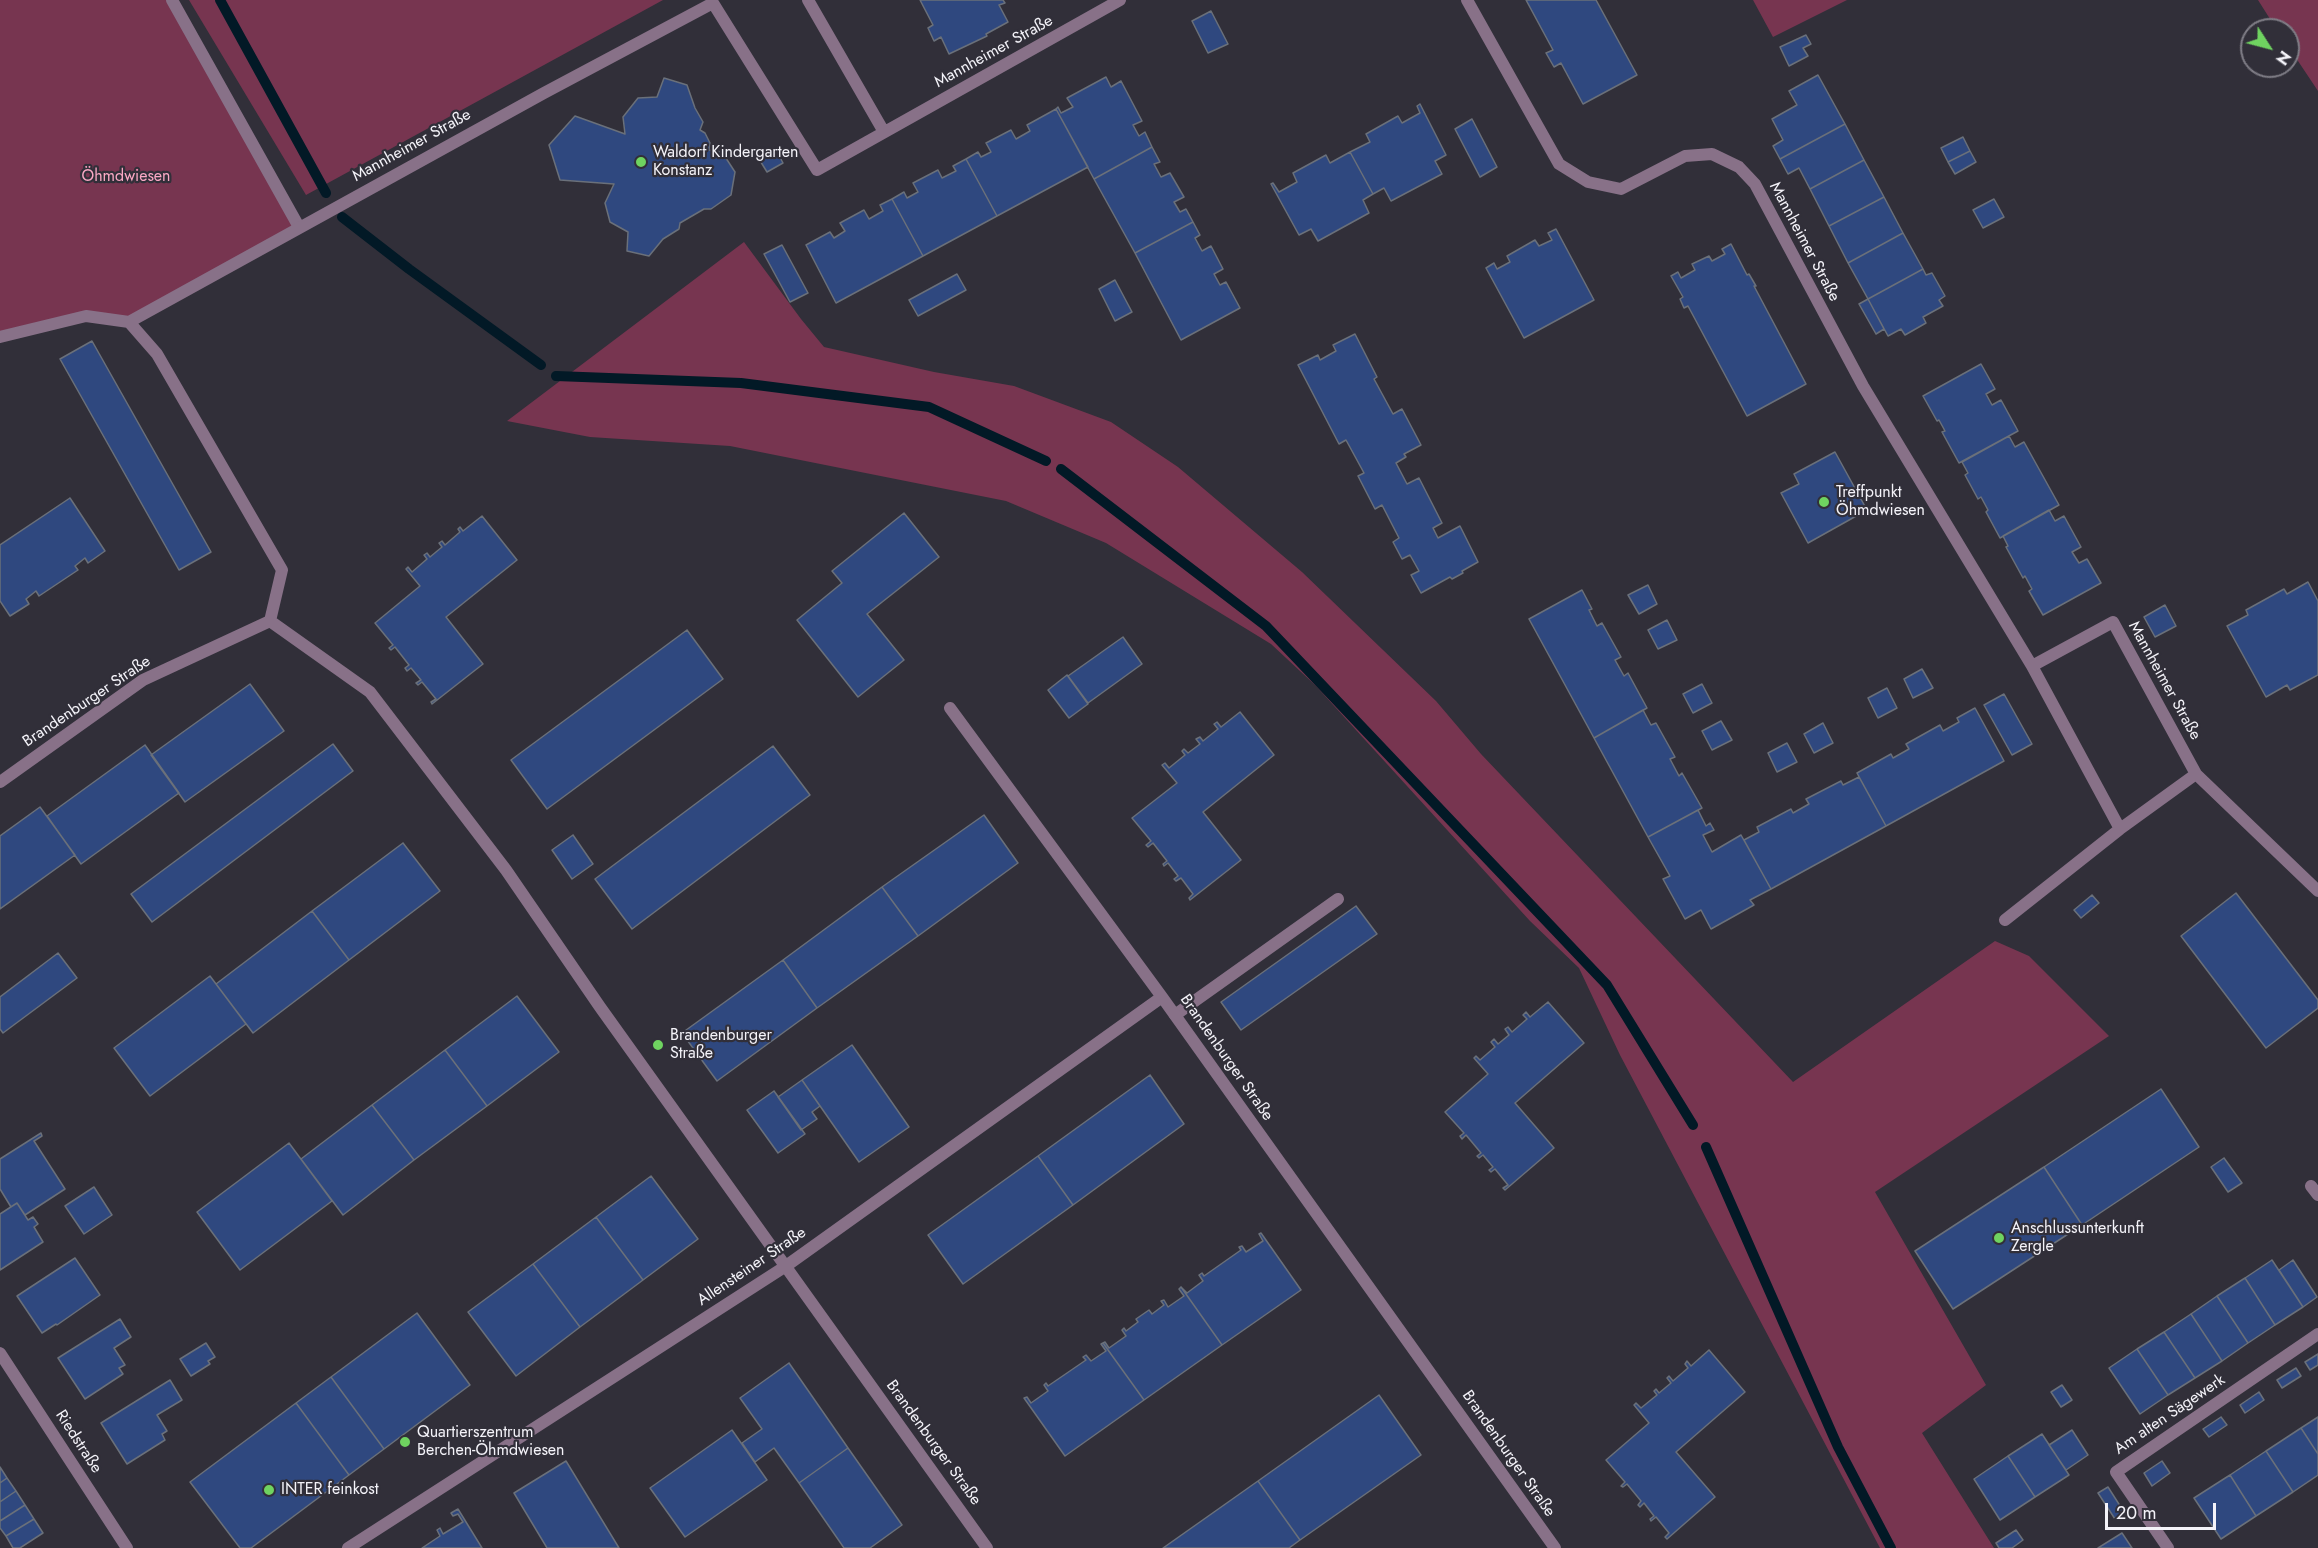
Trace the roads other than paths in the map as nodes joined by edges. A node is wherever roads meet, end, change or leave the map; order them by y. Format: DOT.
graph roads {
  1 [pos="172,0"];
  2 [pos="808,0"];
  3 [pos="1120,0"];
  4 [pos="1467,0"];
  5 [pos="716,1"];
  6 [pos="884,132"];
  7 [pos="299,227"];
  8 [pos="129,322"];
  9 [pos="0,337"];
  10 [pos="270,621"];
  11 [pos="2032,666"];
  12 [pos="950,708"];
  13 [pos="2196,774"];
  14 [pos="0,782"];
  15 [pos="2120,829"];
  16 [pos="2318,891"];
  17 [pos="1338,899"];
  18 [pos="2005,920"];
  19 [pos="1162,997"];
  20 [pos="1175,1015"];
  21 [pos="786,1266"];
  22 [pos="2318,1334"];
  23 [pos="0,1353"];
  24 [pos="128,1548"];
  25 [pos="348,1548"];
  26 [pos="987,1548"];
  27 [pos="1555,1548"];
  28 [pos="2168,1548"];
  1 -- 7 [label="street"];
  2 -- 6 [label="street"];
  3 -- 6 [label="street, Mannheimer Straße"];
  4 -- 11 [label="street, Mannheimer Straße"];
  5 -- 6 [label="street, Mannheimer Straße"];
  5 -- 7 [label="street, Mannheimer Straße"];
  7 -- 8 [label="street, Mannheimer Straße"];
  8 -- 9 [label="street"];
  8 -- 10 [label="street"];
  10 -- 14 [label="street, Brandenburger Straße"];
  10 -- 21 [label="street, Brandenburger Straße"];
  11 -- 13 [label="street, Mannheimer Straße"];
  11 -- 15 [label="street, Mannheimer Straße"];
  12 -- 19 [label="street, Brandenburger Straße"];
  13 -- 15 [label="street"];
  13 -- 16 [label="street, Mannheimer Straße"];
  15 -- 18 [label="street"];
  17 -- 20 [label="street"];
  19 -- 20 [label="street, Brandenburger Straße"];
  19 -- 21 [label="street, Allensteiner Straße"];
  20 -- 27 [label="street, Brandenburger Straße"];
  21 -- 25 [label="street, Allensteiner Straße"];
  21 -- 26 [label="street, Brandenburger Straße"];
  22 -- 28 [label="street, Am alten Sägewerk"];
  23 -- 24 [label="street, Riedstraße"];
}
